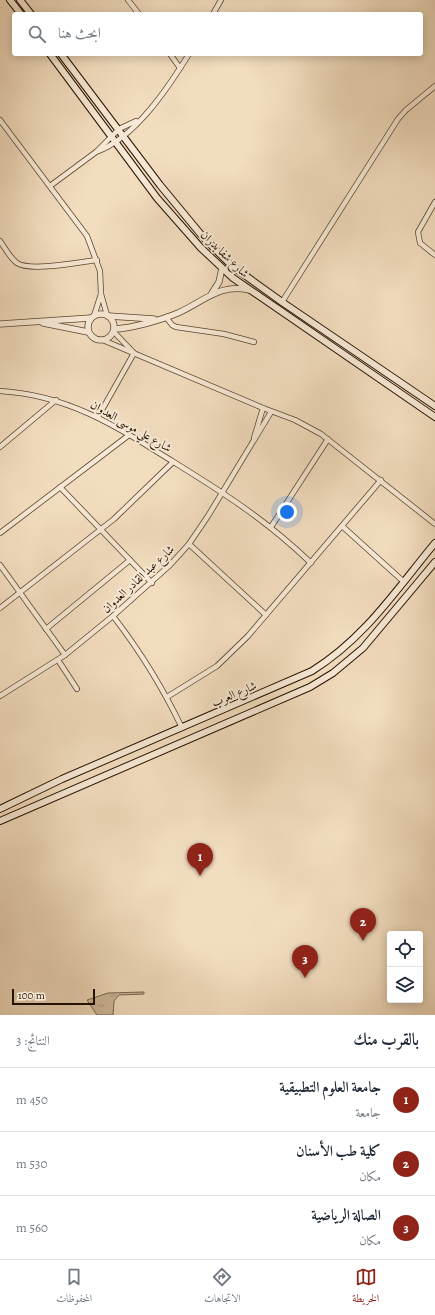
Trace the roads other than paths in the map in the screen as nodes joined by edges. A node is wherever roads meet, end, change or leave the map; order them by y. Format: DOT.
graph roads {
  1 [pos="10,0"];
  2 [pos="20,0"];
  3 [pos="128,0"];
  4 [pos="221,0"];
  5 [pos="19,12"];
  6 [pos="29,12"];
  7 [pos="137,12"];
  8 [pos="214,12"];
  9 [pos="51,56"];
  10 [pos="63,56"];
  11 [pos="171,56"];
  12 [pos="187,56"];
  13 [pos="180,68"];
  14 [pos="435,86"];
  15 [pos="0,120"];
  16 [pos="139,120"];
  17 [pos="119,130"];
  18 [pos="123,135"];
  19 [pos="110,136"];
  20 [pos="115,142"];
  21 [pos="96,152"];
  22 [pos="50,186"];
  23 [pos="435,202"];
  24 [pos="0,241"];
  25 [pos="435,255"];
  26 [pos="97,260"];
  27 [pos="222,268"];
  28 [pos="249,290"];
  29 [pos="101,294"];
  30 [pos="211,294"];
  31 [pos="282,302"];
  32 [pos="108,316"];
  33 [pos="92,317"];
  34 [pos="166,317"];
  35 [pos="158,319"];
  36 [pos="41,323"];
  37 [pos="0,324"];
  38 [pos="114,330"];
  39 [pos="88,332"];
  40 [pos="104,341"];
  41 [pos="254,342"];
  42 [pos="134,353"];
  43 [pos="0,391"];
  44 [pos="56,400"];
  45 [pos="435,406"];
  46 [pos="263,408"];
  47 [pos="271,412"];
  48 [pos="98,417"];
  49 [pos="435,417"];
  50 [pos="129,435"];
  51 [pos="328,439"];
  52 [pos="253,441"];
  53 [pos="0,447"];
  54 [pos="173,462"];
  55 [pos="381,480"];
  56 [pos="60,487"];
  57 [pos="223,492"];
  58 [pos="435,524"];
  59 [pos="342,526"];
  60 [pos="271,527"];
  61 [pos="100,529"];
  62 [pos="0,533"];
  63 [pos="435,543"];
  64 [pos="189,544"];
  65 [pos="130,560"];
  66 [pos="435,562"];
  67 [pos="311,563"];
  68 [pos="0,565"];
  69 [pos="404,582"];
  70 [pos="152,583"];
  71 [pos="20,592"];
  72 [pos="0,608"];
  73 [pos="266,615"];
  74 [pos="113,616"];
  75 [pos="46,629"];
  76 [pos="65,655"];
  77 [pos="58,660"];
  78 [pos="77,689"];
  79 [pos="0,696"];
  80 [pos="167,697"];
  81 [pos="182,728"];
  82 [pos="0,809"];
  83 [pos="0,821"];
  1 -- 5 [label="main road"];
  2 -- 6 [label="main road"];
  3 -- 7 [label="street"];
  4 -- 8 [label="street"];
  9 -- 19 [label="main road, شارع شفا بدران"];
  10 -- 17 [label="main road, شارع شفا بدران"];
  11 -- 13 [label="street"];
  12 -- 13 [label="street"];
  13 -- 16 [label="street"];
  14 -- 31 [label="street"];
  15 -- 22 [label="street"];
  16 -- 17 [label="street"];
  16 -- 18 [label="street"];
  17 -- 18 [label="main road, شارع شفا بدران"];
  17 -- 19 [label="street"];
  18 -- 20 [label="street"];
  18 -- 31 [label="main road, شارع شفا بدران"];
  19 -- 20 [label="main road, شارع شفا بدران"];
  19 -- 21 [label="street"];
  20 -- 21 [label="street"];
  20 -- 27 [label="main road, شارع شفا بدران"];
  21 -- 22 [label="street"];
  22 -- 26 [label="street"];
  23 -- 25 [label="street"];
  24 -- 26 [label="street"];
  26 -- 29 [label="street"];
  27 -- 28 [label="main road, شارع شفا بدران"];
  27 -- 30 [label="street"];
  28 -- 30 [label="street"];
  28 -- 49 [label="main road, شارع شفا بدران"];
  29 -- 32 [label="street"];
  29 -- 33 [label="street"];
  30 -- 34 [label="street"];
  31 -- 45 [label="main road, شارع شفا بدران"];
  32 -- 33 [label="street"];
  32 -- 35 [label="street"];
  32 -- 38 [label="street"];
  33 -- 36 [label="street"];
  33 -- 39 [label="street"];
  34 -- 35 [label="street"];
  34 -- 41 [label="street"];
  35 -- 38 [label="street"];
  36 -- 37 [label="street"];
  36 -- 39 [label="street"];
  38 -- 40 [label="street"];
  38 -- 42 [label="street"];
  39 -- 40 [label="street"];
  40 -- 42 [label="street"];
  42 -- 46 [label="street"];
  42 -- 48 [label="street"];
  43 -- 44 [label="street, شارع علي موسى العدوان"];
  44 -- 48 [label="street, شارع علي موسى العدوان"];
  44 -- 53 [label="street"];
  46 -- 47 [label="street"];
  46 -- 52 [label="street, شارع عبد القادر العدوان"];
  47 -- 51 [label="street"];
  47 -- 52 [label="street, شارع عبد القادر العدوان"];
  48 -- 50 [label="street, شارع علي موسى العدوان"];
  50 -- 54 [label="street, شارع علي موسى العدوان"];
  50 -- 56 [label="street"];
  51 -- 55 [label="street"];
  51 -- 60 [label="street"];
  52 -- 57 [label="street, شارع عبد القادر العدوان"];
  54 -- 57 [label="street, شارع علي موسى العدوان"];
  54 -- 61 [label="street"];
  55 -- 58 [label="street"];
  55 -- 59 [label="street"];
  56 -- 61 [label="street"];
  56 -- 62 [label="street"];
  57 -- 60 [label="street, شارع علي موسى العدوان"];
  57 -- 64 [label="street, شارع عبد القادر العدوان"];
  59 -- 67 [label="street"];
  59 -- 69 [label="street"];
  60 -- 67 [label="street, شارع علي موسى العدوان"];
  61 -- 65 [label="street"];
  61 -- 71 [label="street"];
  63 -- 69 [label="main road, شارع العرب"];
  64 -- 70 [label="street, شارع عبد القادر العدوان"];
  64 -- 73 [label="street"];
  65 -- 70 [label="street"];
  65 -- 75 [label="street"];
  66 -- 83 [label="main road, شارع العرب"];
  67 -- 73 [label="street"];
  68 -- 71 [label="street"];
  69 -- 81 [label="main road, شارع العرب"];
  70 -- 74 [label="street, شارع عبد القادر العدوان"];
  71 -- 72 [label="street"];
  71 -- 75 [label="street"];
  73 -- 80 [label="street"];
  74 -- 76 [label="street, شارع عبد القادر العدوان"];
  74 -- 80 [label="street"];
  75 -- 76 [label="street"];
  76 -- 77 [label="street, شارع عبد القادر العدوان"];
  77 -- 78 [label="street"];
  77 -- 79 [label="street, شارع عبد القادر العدوان"];
  80 -- 81 [label="street"];
  81 -- 82 [label="main road, شارع العرب"];
}
